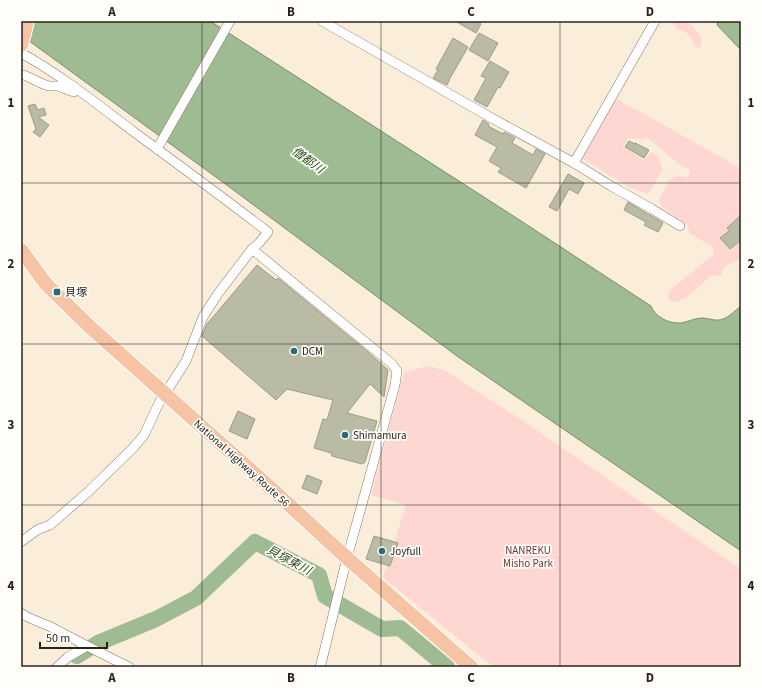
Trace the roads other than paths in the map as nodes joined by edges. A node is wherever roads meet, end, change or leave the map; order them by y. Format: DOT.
graph roads {
  1 [pos="27,21"];
  2 [pos="322,21"];
  3 [pos="654,21"];
  4 [pos="230,22"];
  5 [pos="21,45"];
  6 [pos="21,53"];
  7 [pos="24,75"];
  8 [pos="79,91"];
  9 [pos="159,147"];
  10 [pos="574,163"];
  11 [pos="680,226"];
  12 [pos="252,249"];
  13 [pos="21,250"];
  14 [pos="164,394"];
  15 [pos="21,542"];
  16 [pos="347,558"];
  17 [pos="21,614"];
  18 [pos="87,646"];
  19 [pos="60,666"];
  20 [pos="129,667"];
  21 [pos="320,667"];
  22 [pos="471,667"];
  1 -- 5 [label="highway"];
  2 -- 10 [label="street"];
  3 -- 10 [label="street"];
  4 -- 9 [label="street"];
  6 -- 8 [label="street"];
  7 -- 8 [label="street"];
  8 -- 9 [label="street"];
  9 -- 12 [label="street"];
  10 -- 11 [label="street"];
  12 -- 14 [label="street"];
  12 -- 16 [label="street"];
  13 -- 14 [label="highway, National Highway Route 56"];
  14 -- 15 [label="street"];
  14 -- 16 [label="highway, National Highway Route 56"];
  16 -- 21 [label="street"];
  16 -- 22 [label="highway, National Highway Route 56"];
  17 -- 18 [label="street"];
  18 -- 19 [label="street"];
  18 -- 20 [label="street"];
}
